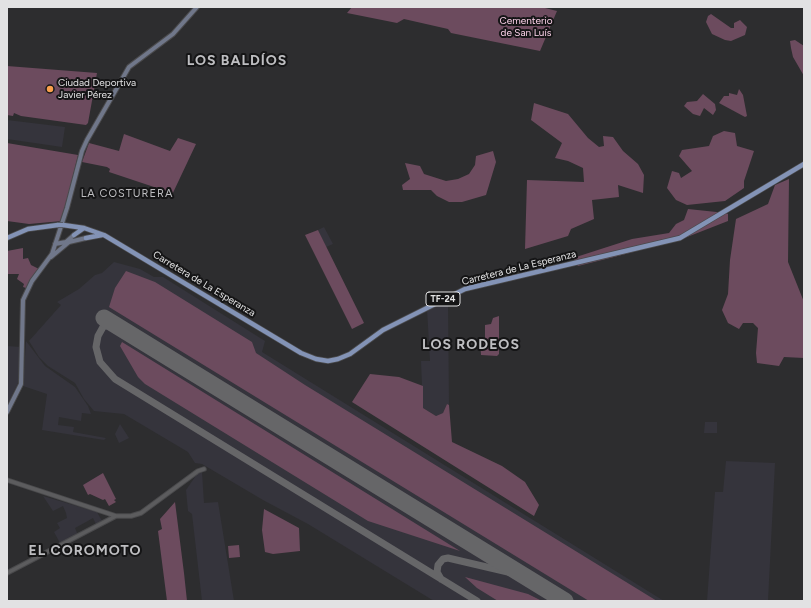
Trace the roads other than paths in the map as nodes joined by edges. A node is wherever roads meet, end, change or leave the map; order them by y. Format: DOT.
graph roads {
  1 [pos="197,7"];
  2 [pos="804,164"];
  3 [pos="70,225"];
  4 [pos="86,228"];
  5 [pos="74,235"];
  6 [pos="104,235"];
  7 [pos="57,237"];
  8 [pos="7,238"];
  9 [pos="86,238"];
  10 [pos="63,243"];
  11 [pos="55,246"];
  12 [pos="62,250"];
  13 [pos="49,258"];
  14 [pos="7,412"];
  15 [pos="204,469"];
  16 [pos="7,480"];
  17 [pos="116,516"];
  18 [pos="7,573"];
  1 -- 7 [label="main road"];
  2 -- 6 [label="main road, Carretera de La Esperanza / TF-24"];
  3 -- 4 [label="main road, Carretera de La Esperanza / TF-24"];
  3 -- 5 [label="main road"];
  3 -- 8 [label="main road, Carretera de La Esperanza / TF-24"];
  4 -- 5 [label="main road"];
  4 -- 6 [label="main road, Carretera de La Esperanza / TF-24"];
  4 -- 9 [label="main road"];
  5 -- 10 [label="main road"];
  6 -- 9 [label="main road"];
  7 -- 10 [label="main road"];
  7 -- 11 [label="main road"];
  9 -- 12 [label="main road"];
  10 -- 11 [label="main road"];
  11 -- 12 [label="main road"];
  11 -- 13 [label="main road"];
  12 -- 13 [label="main road"];
  13 -- 14 [label="main road"];
  15 -- 17 [label="street"];
  16 -- 17 [label="street"];
  17 -- 18 [label="street"];
}
